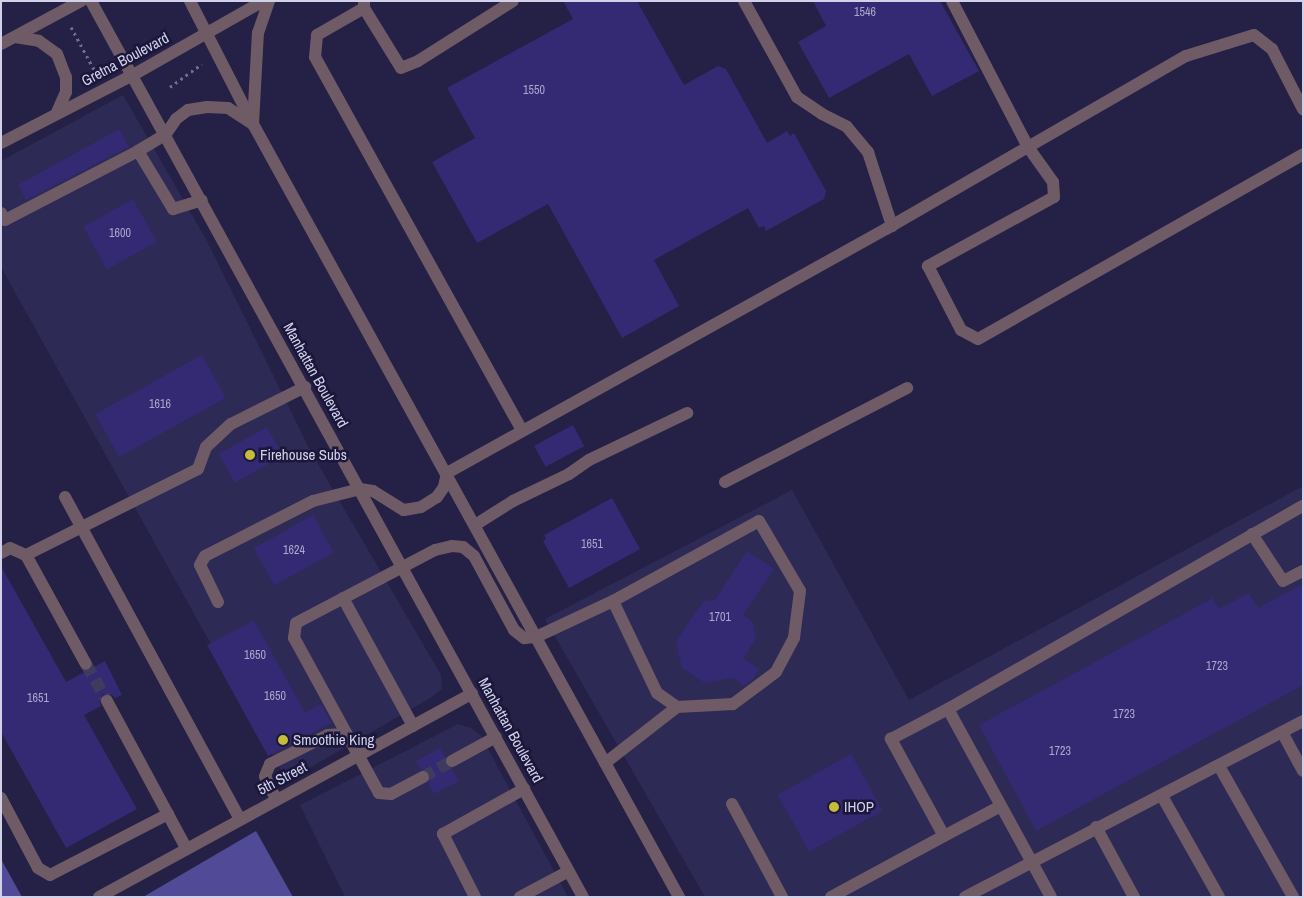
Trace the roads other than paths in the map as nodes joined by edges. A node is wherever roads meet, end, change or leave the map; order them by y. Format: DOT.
graph roads {
  1 [pos="81,1"];
  2 [pos="91,1"];
  3 [pos="190,1"];
  4 [pos="263,1"];
  5 [pos="269,1"];
  6 [pos="513,1"];
  7 [pos="744,1"];
  8 [pos="952,1"];
  9 [pos="364,4"];
  10 [pos="207,33"];
  11 [pos="15,37"];
  12 [pos="1,44"];
  13 [pos="134,75"];
  14 [pos="1303,109"];
  15 [pos="56,114"];
  16 [pos="253,124"];
  17 [pos="166,134"];
  18 [pos="1,143"];
  19 [pos="1028,147"];
  20 [pos="138,151"];
  21 [pos="1303,154"];
  22 [pos="202,200"];
  23 [pos="1,213"];
  24 [pos="892,226"];
  25 [pos="304,387"];
  26 [pos="907,388"];
  27 [pos="687,413"];
  28 [pos="522,431"];
  29 [pos="447,473"];
  30 [pos="725,482"];
  31 [pos="360,489"];
  32 [pos="65,498"];
  33 [pos="1303,506"];
  34 [pos="474,526"];
  35 [pos="82,527"];
  36 [pos="1252,534"];
  37 [pos="1,553"];
  38 [pos="26,555"];
  39 [pos="403,567"];
  40 [pos="1303,571"];
  41 [pos="344,598"];
  42 [pos="613,601"];
  43 [pos="218,602"];
  44 [pos="536,637"];
  45 [pos="86,664"];
  46 [pos="472,694"];
  47 [pos="107,701"];
  48 [pos="677,707"];
  49 [pos="948,709"];
  50 [pos="1303,721"];
  51 [pos="412,726"];
  52 [pos="1282,732"];
  53 [pos="346,734"];
  54 [pos="496,737"];
  55 [pos="358,755"];
  56 [pos="452,761"];
  57 [pos="605,762"];
  58 [pos="1219,766"];
  59 [pos="1303,771"];
  60 [pos="423,776"];
  61 [pos="524,789"];
  62 [pos="1162,796"];
  63 [pos="1,798"];
  64 [pos="276,799"];
  65 [pos="732,804"];
  66 [pos="1002,806"];
  67 [pos="168,814"];
  68 [pos="240,819"];
  69 [pos="1096,827"];
  70 [pos="944,836"];
  71 [pos="186,848"];
  72 [pos="1031,861"];
  73 [pos="569,871"];
  74 [pos="986,892"];
  75 [pos="99,897"];
  76 [pos="475,897"];
  77 [pos="520,897"];
  78 [pos="583,897"];
  79 [pos="679,897"];
  80 [pos="782,897"];
  81 [pos="831,897"];
  82 [pos="965,897"];
  83 [pos="1051,897"];
  84 [pos="1134,897"];
  85 [pos="1219,897"];
  86 [pos="1293,897"];
  1 -- 11 [label="street"];
  2 -- 13 [label="street, Manhattan Boulevard"];
  3 -- 10 [label="street"];
  4 -- 10 [label="street, Gretna Boulevard"];
  5 -- 16 [label="street"];
  6 -- 9 [label="street"];
  7 -- 24 [label="street"];
  8 -- 19 [label="street"];
  9 -- 28 [label="street"];
  10 -- 13 [label="street, Gretna Boulevard"];
  10 -- 16 [label="street"];
  11 -- 12 [label="street"];
  11 -- 15 [label="street"];
  13 -- 15 [label="street, Gretna Boulevard"];
  13 -- 17 [label="street, Manhattan Boulevard"];
  14 -- 19 [label="street"];
  15 -- 18 [label="street, Gretna Boulevard"];
  16 -- 17 [label="street"];
  16 -- 29 [label="street"];
  17 -- 20 [label="street"];
  17 -- 22 [label="street, Manhattan Boulevard"];
  19 -- 21 [label="street"];
  19 -- 24 [label="street"];
  20 -- 22 [label="street"];
  20 -- 23 [label="street"];
  22 -- 25 [label="street, Manhattan Boulevard"];
  24 -- 28 [label="street"];
  25 -- 31 [label="street, Manhattan Boulevard"];
  25 -- 35 [label="street"];
  26 -- 30 [label="street"];
  27 -- 34 [label="street"];
  28 -- 29 [label="street"];
  29 -- 31 [label="street"];
  29 -- 34 [label="street"];
  31 -- 39 [label="street, Manhattan Boulevard"];
  31 -- 43 [label="street"];
  32 -- 35 [label="street"];
  33 -- 36 [label="street"];
  34 -- 44 [label="street"];
  35 -- 38 [label="street"];
  35 -- 68 [label="street"];
  36 -- 40 [label="street"];
  36 -- 49 [label="street"];
  37 -- 38 [label="street"];
  38 -- 45 [label="street"];
  39 -- 41 [label="street"];
  39 -- 44 [label="street"];
  39 -- 46 [label="street, Manhattan Boulevard"];
  41 -- 51 [label="street"];
  41 -- 53 [label="street"];
  42 -- 44 [label="street"];
  42 -- 48 [label="street"];
  42 -- 48 [label="street"];
  44 -- 57 [label="street"];
  46 -- 51 [label="street, 5th Street"];
  46 -- 54 [label="street, Manhattan Boulevard"];
  47 -- 67 [label="street"];
  48 -- 57 [label="street"];
  49 -- 66 [label="street"];
  49 -- 70 [label="street"];
  50 -- 52 [label="street"];
  51 -- 55 [label="street, 5th Street"];
  52 -- 58 [label="street"];
  52 -- 59 [label="street"];
  53 -- 55 [label="street"];
  53 -- 64 [label="street"];
  54 -- 56 [label="street"];
  54 -- 61 [label="street, Manhattan Boulevard"];
  55 -- 60 [label="street"];
  55 -- 64 [label="street, 5th Street"];
  57 -- 79 [label="street"];
  58 -- 62 [label="street"];
  58 -- 86 [label="street"];
  61 -- 73 [label="street, Manhattan Boulevard"];
  61 -- 76 [label="street"];
  62 -- 69 [label="street"];
  62 -- 85 [label="street"];
  63 -- 67 [label="street"];
  64 -- 68 [label="street, 5th Street"];
  65 -- 80 [label="street"];
  66 -- 70 [label="street"];
  66 -- 72 [label="street"];
  67 -- 71 [label="street"];
  68 -- 71 [label="street, 5th Street"];
  69 -- 72 [label="street"];
  69 -- 84 [label="street"];
  70 -- 81 [label="street"];
  71 -- 75 [label="street, 5th Street"];
  72 -- 74 [label="street"];
  72 -- 83 [label="street"];
  73 -- 77 [label="street"];
  73 -- 78 [label="street, Manhattan Boulevard"];
  74 -- 82 [label="street"];
}
